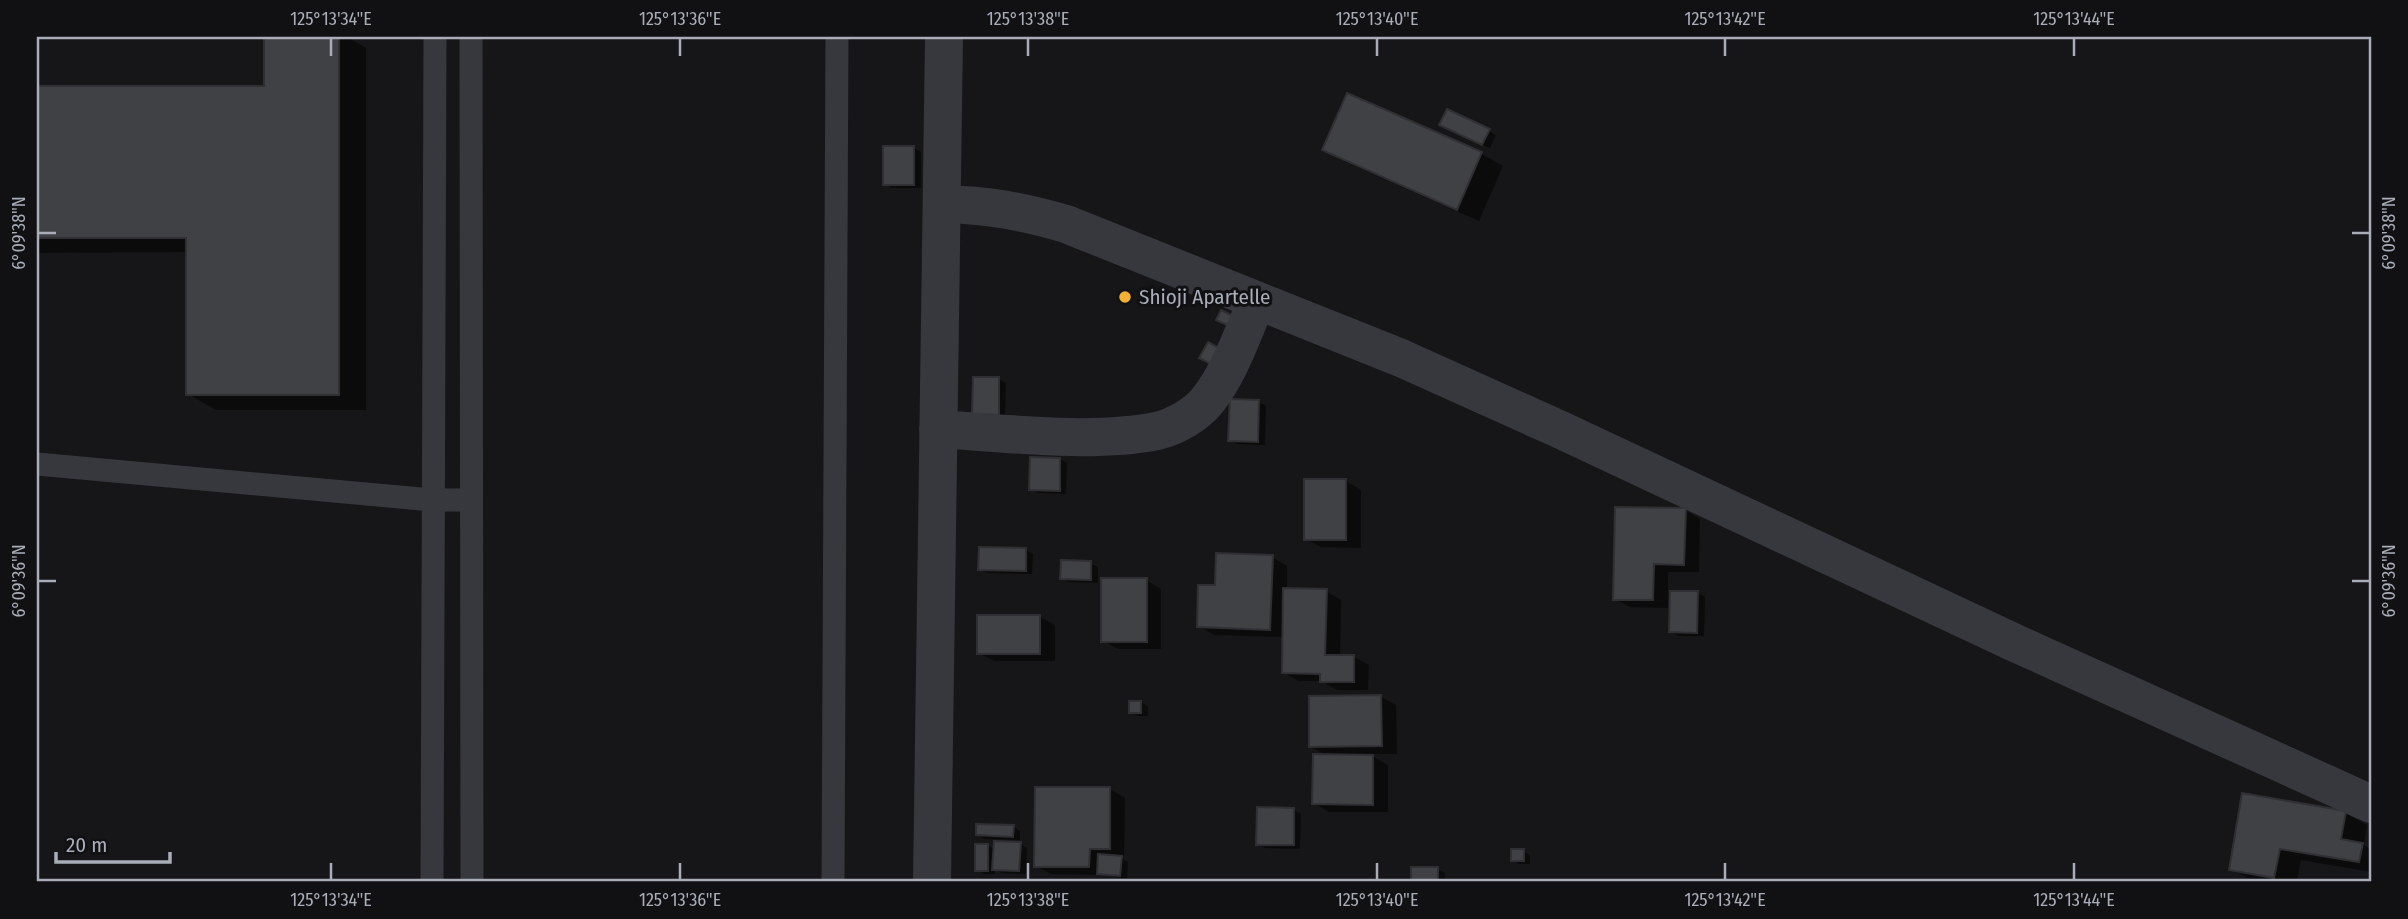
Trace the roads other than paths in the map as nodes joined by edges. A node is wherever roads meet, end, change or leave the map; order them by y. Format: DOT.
graph roads {
  1 [pos="435,37"];
  2 [pos="471,37"];
  3 [pos="837,37"];
  4 [pos="944,37"];
  5 [pos="942,204"];
  6 [pos="1257,301"];
  7 [pos="939,429"];
  8 [pos="37,464"];
  9 [pos="432,499"];
  10 [pos="471,499"];
  11 [pos="2371,804"];
  12 [pos="432,882"];
  13 [pos="472,882"];
  14 [pos="833,882"];
  15 [pos="932,882"];
  1 -- 9 [label="lane"];
  2 -- 10 [label="lane"];
  3 -- 14 [label="lane"];
  4 -- 5 [label="street"];
  5 -- 6 [label="street"];
  5 -- 7 [label="street"];
  6 -- 7 [label="street"];
  6 -- 11 [label="street"];
  7 -- 15 [label="street"];
  8 -- 9 [label="lane"];
  9 -- 10 [label="lane"];
  9 -- 12 [label="lane"];
  10 -- 13 [label="lane"];
}
